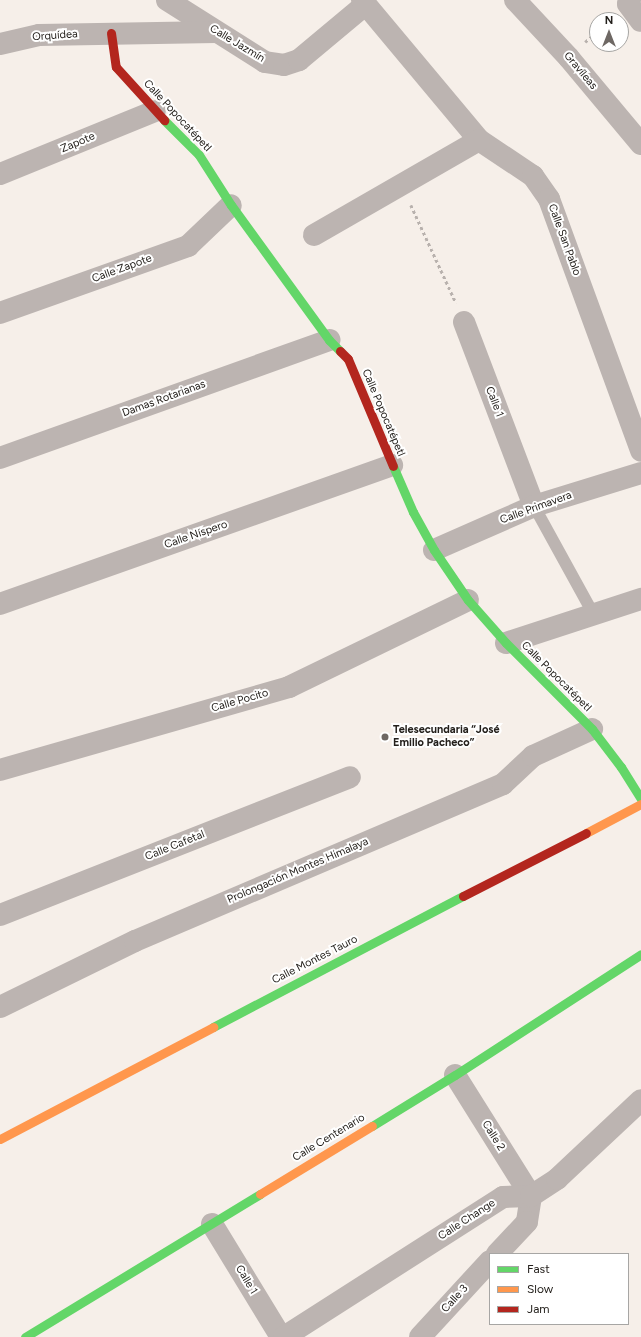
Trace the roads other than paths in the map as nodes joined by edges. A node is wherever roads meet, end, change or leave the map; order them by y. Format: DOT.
graph roads {
  1 [pos="167,0"];
  2 [pos="516,0"];
  3 [pos="630,0"];
  4 [pos="364,2"];
  5 [pos="641,21"];
  6 [pos="216,32"];
  7 [pos="111,33"];
  8 [pos="0,44"];
  9 [pos="155,111"];
  10 [pos="479,140"];
  11 [pos="641,144"];
  12 [pos="0,174"];
  13 [pos="231,205"];
  14 [pos="314,235"];
  15 [pos="0,313"];
  16 [pos="464,322"];
  17 [pos="329,340"];
  18 [pos="641,451"];
  19 [pos="0,458"];
  20 [pos="392,465"];
  21 [pos="641,473"];
  22 [pos="534,506"];
  23 [pos="434,550"];
  24 [pos="641,599"];
  25 [pos="468,600"];
  26 [pos="0,604"];
  27 [pos="594,615"];
  28 [pos="506,643"];
  29 [pos="592,729"];
  30 [pos="0,770"];
  31 [pos="350,777"];
  32 [pos="641,799"];
  33 [pos="641,804"];
  34 [pos="0,915"];
  35 [pos="641,954"];
  36 [pos="0,1007"];
  37 [pos="455,1075"];
  38 [pos="641,1100"];
  39 [pos="0,1139"];
  40 [pos="531,1196"];
  41 [pos="212,1224"];
  42 [pos="498,1253"];
  43 [pos="489,1262"];
  44 [pos="25,1337"];
  45 [pos="282,1337"];
  46 [pos="420,1337"];
  1 -- 6 [label="street, Calle Jazmín"];
  2 -- 11 [label="street, Gravíleas"];
  3 -- 5 [label="street"];
  4 -- 6 [label="street, Calle Jazmín"];
  4 -- 10 [label="street, Calle San Pablo"];
  6 -- 7 [label="street, Orquídea"];
  7 -- 8 [label="street, Orquídea"];
  7 -- 9 [label="street, Calle Popocatépetl"];
  9 -- 12 [label="street, Zapote"];
  9 -- 13 [label="street, Calle Popocatépetl"];
  10 -- 14 [label="street"];
  10 -- 18 [label="street, Calle San Pablo"];
  13 -- 15 [label="street, Calle Zapote"];
  13 -- 17 [label="street, Calle Popocatépetl"];
  16 -- 22 [label="street, Calle 1"];
  17 -- 19 [label="street, Damas Rotarianas"];
  17 -- 20 [label="street, Calle Popocatépetl"];
  20 -- 23 [label="street, Calle Popocatépetl"];
  20 -- 26 [label="street, Calle Níspero"];
  21 -- 22 [label="street, Calle Primavera"];
  22 -- 23 [label="street, Calle Primavera"];
  22 -- 27 [label="lane, Calle 1"];
  23 -- 25 [label="street, Calle Popocatépetl"];
  24 -- 27 [label="street"];
  25 -- 28 [label="street, Calle Popocatépetl"];
  25 -- 30 [label="street, Calle Pocito"];
  27 -- 28 [label="street"];
  28 -- 29 [label="street, Calle Popocatépetl"];
  29 -- 32 [label="street, Calle Popocatépetl"];
  29 -- 36 [label="street, Prolongación Montes Himalaya"];
  31 -- 34 [label="street, Calle Cafetal"];
  33 -- 39 [label="street, Calle Montes Tauro"];
  35 -- 37 [label="street, Calle Centenario"];
  37 -- 40 [label="street, Calle 2"];
  37 -- 41 [label="street, Calle Centenario"];
  38 -- 40 [label="street"];
  40 -- 42 [label="street"];
  40 -- 45 [label="street, Calle Change"];
  41 -- 44 [label="street, Calle Centenario"];
  41 -- 45 [label="street, Calle 1"];
  43 -- 46 [label="street, Calle 3"];
}
